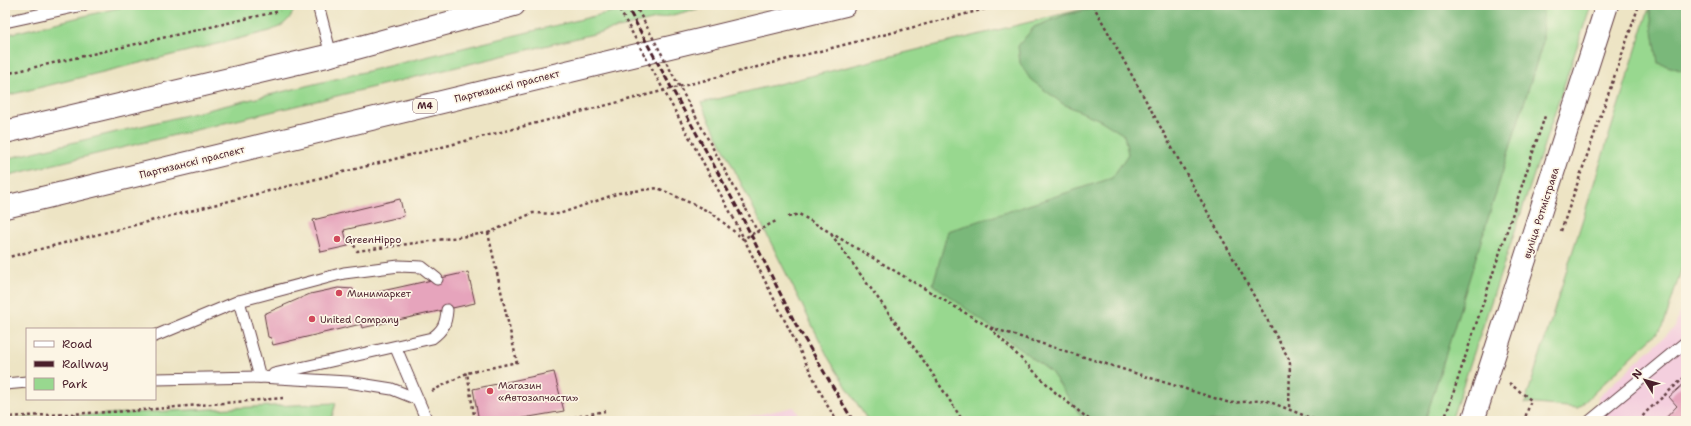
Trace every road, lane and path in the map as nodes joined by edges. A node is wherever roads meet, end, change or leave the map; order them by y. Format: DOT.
graph roads {
  1 [pos="83,5"];
  2 [pos="318,5"];
  3 [pos="514,5"];
  4 [pos="617,5"];
  5 [pos="635,5"];
  6 [pos="846,5"];
  7 [pos="1001,5"];
  8 [pos="1092,5"];
  9 [pos="1607,5"];
  10 [pos="1639,5"];
  11 [pos="280,10"];
  12 [pos="5,22"];
  13 [pos="331,55"];
  14 [pos="5,74"];
  15 [pos="1546,111"];
  16 [pos="5,132"];
  17 [pos="5,207"];
  18 [pos="788,217"];
  19 [pos="776,221"];
  20 [pos="829,232"];
  21 [pos="1560,232"];
  22 [pos="488,233"];
  23 [pos="758,233"];
  24 [pos="743,239"];
  25 [pos="354,245"];
  26 [pos="5,258"];
  27 [pos="438,279"];
  28 [pos="239,301"];
  29 [pos="447,310"];
  30 [pos="989,327"];
  31 [pos="156,336"];
  32 [pos="1686,342"];
  33 [pos="396,348"];
  34 [pos="467,373"];
  35 [pos="1511,375"];
  36 [pos="1686,376"];
  37 [pos="260,377"];
  38 [pos="156,379"];
  39 [pos="26,382"];
  40 [pos="5,384"];
  41 [pos="286,398"];
  42 [pos="417,399"];
  43 [pos="1289,410"];
  44 [pos="605,411"];
  45 [pos="78,413"];
  46 [pos="5,417"];
  47 [pos="62,421"];
  48 [pos="427,421"];
  49 [pos="475,421"];
  50 [pos="556,421"];
  51 [pos="837,421"];
  52 [pos="963,421"];
  53 [pos="1091,421"];
  54 [pos="1318,421"];
  55 [pos="1444,421"];
  56 [pos="1474,421"];
  57 [pos="1524,421"];
  58 [pos="1590,421"];
  59 [pos="1639,421"];
  1 -- 12 [label="lane"];
  2 -- 13 [label="lane"];
  3 -- 13 [label="main road"];
  4 -- 24 [label="path, bridge"];
  5 -- 23 [label="path, bridge"];
  6 -- 17 [label="main road, Партызанскі праспект / М4"];
  7 -- 26 [label="path"];
  8 -- 43 [label="path"];
  9 -- 56 [label="main road, вуліца Ротмістрава"];
  10 -- 21 [label="path"];
  11 -- 14 [label="path"];
  13 -- 16 [label="main road"];
  15 -- 55 [label="path"];
  18 -- 20 [label="path"];
  19 -- 23 [label="path"];
  20 -- 30 [label="path"];
  20 -- 52 [label="path"];
  22 -- 24 [label="path"];
  22 -- 25 [label="path"];
  22 -- 34 [label="path"];
  23 -- 24 [label="path"];
  24 -- 51 [label="path"];
  27 -- 28 [label="lane"];
  28 -- 31 [label="lane"];
  28 -- 37 [label="lane"];
  29 -- 33 [label="lane"];
  30 -- 43 [label="path"];
  30 -- 53 [label="path"];
  32 -- 58 [label="lane"];
  33 -- 37 [label="lane"];
  33 -- 42 [label="lane"];
  34 -- 42 [label="path"];
  34 -- 49 [label="path"];
  35 -- 57 [label="path"];
  36 -- 59 [label="path"];
  37 -- 38 [label="lane"];
  37 -- 42 [label="lane"];
  39 -- 40 [label="lane"];
  41 -- 45 [label="path"];
  42 -- 48 [label="lane"];
  43 -- 54 [label="path"];
  44 -- 50 [label="path"];
  45 -- 46 [label="path"];
  45 -- 47 [label="path"];
}
